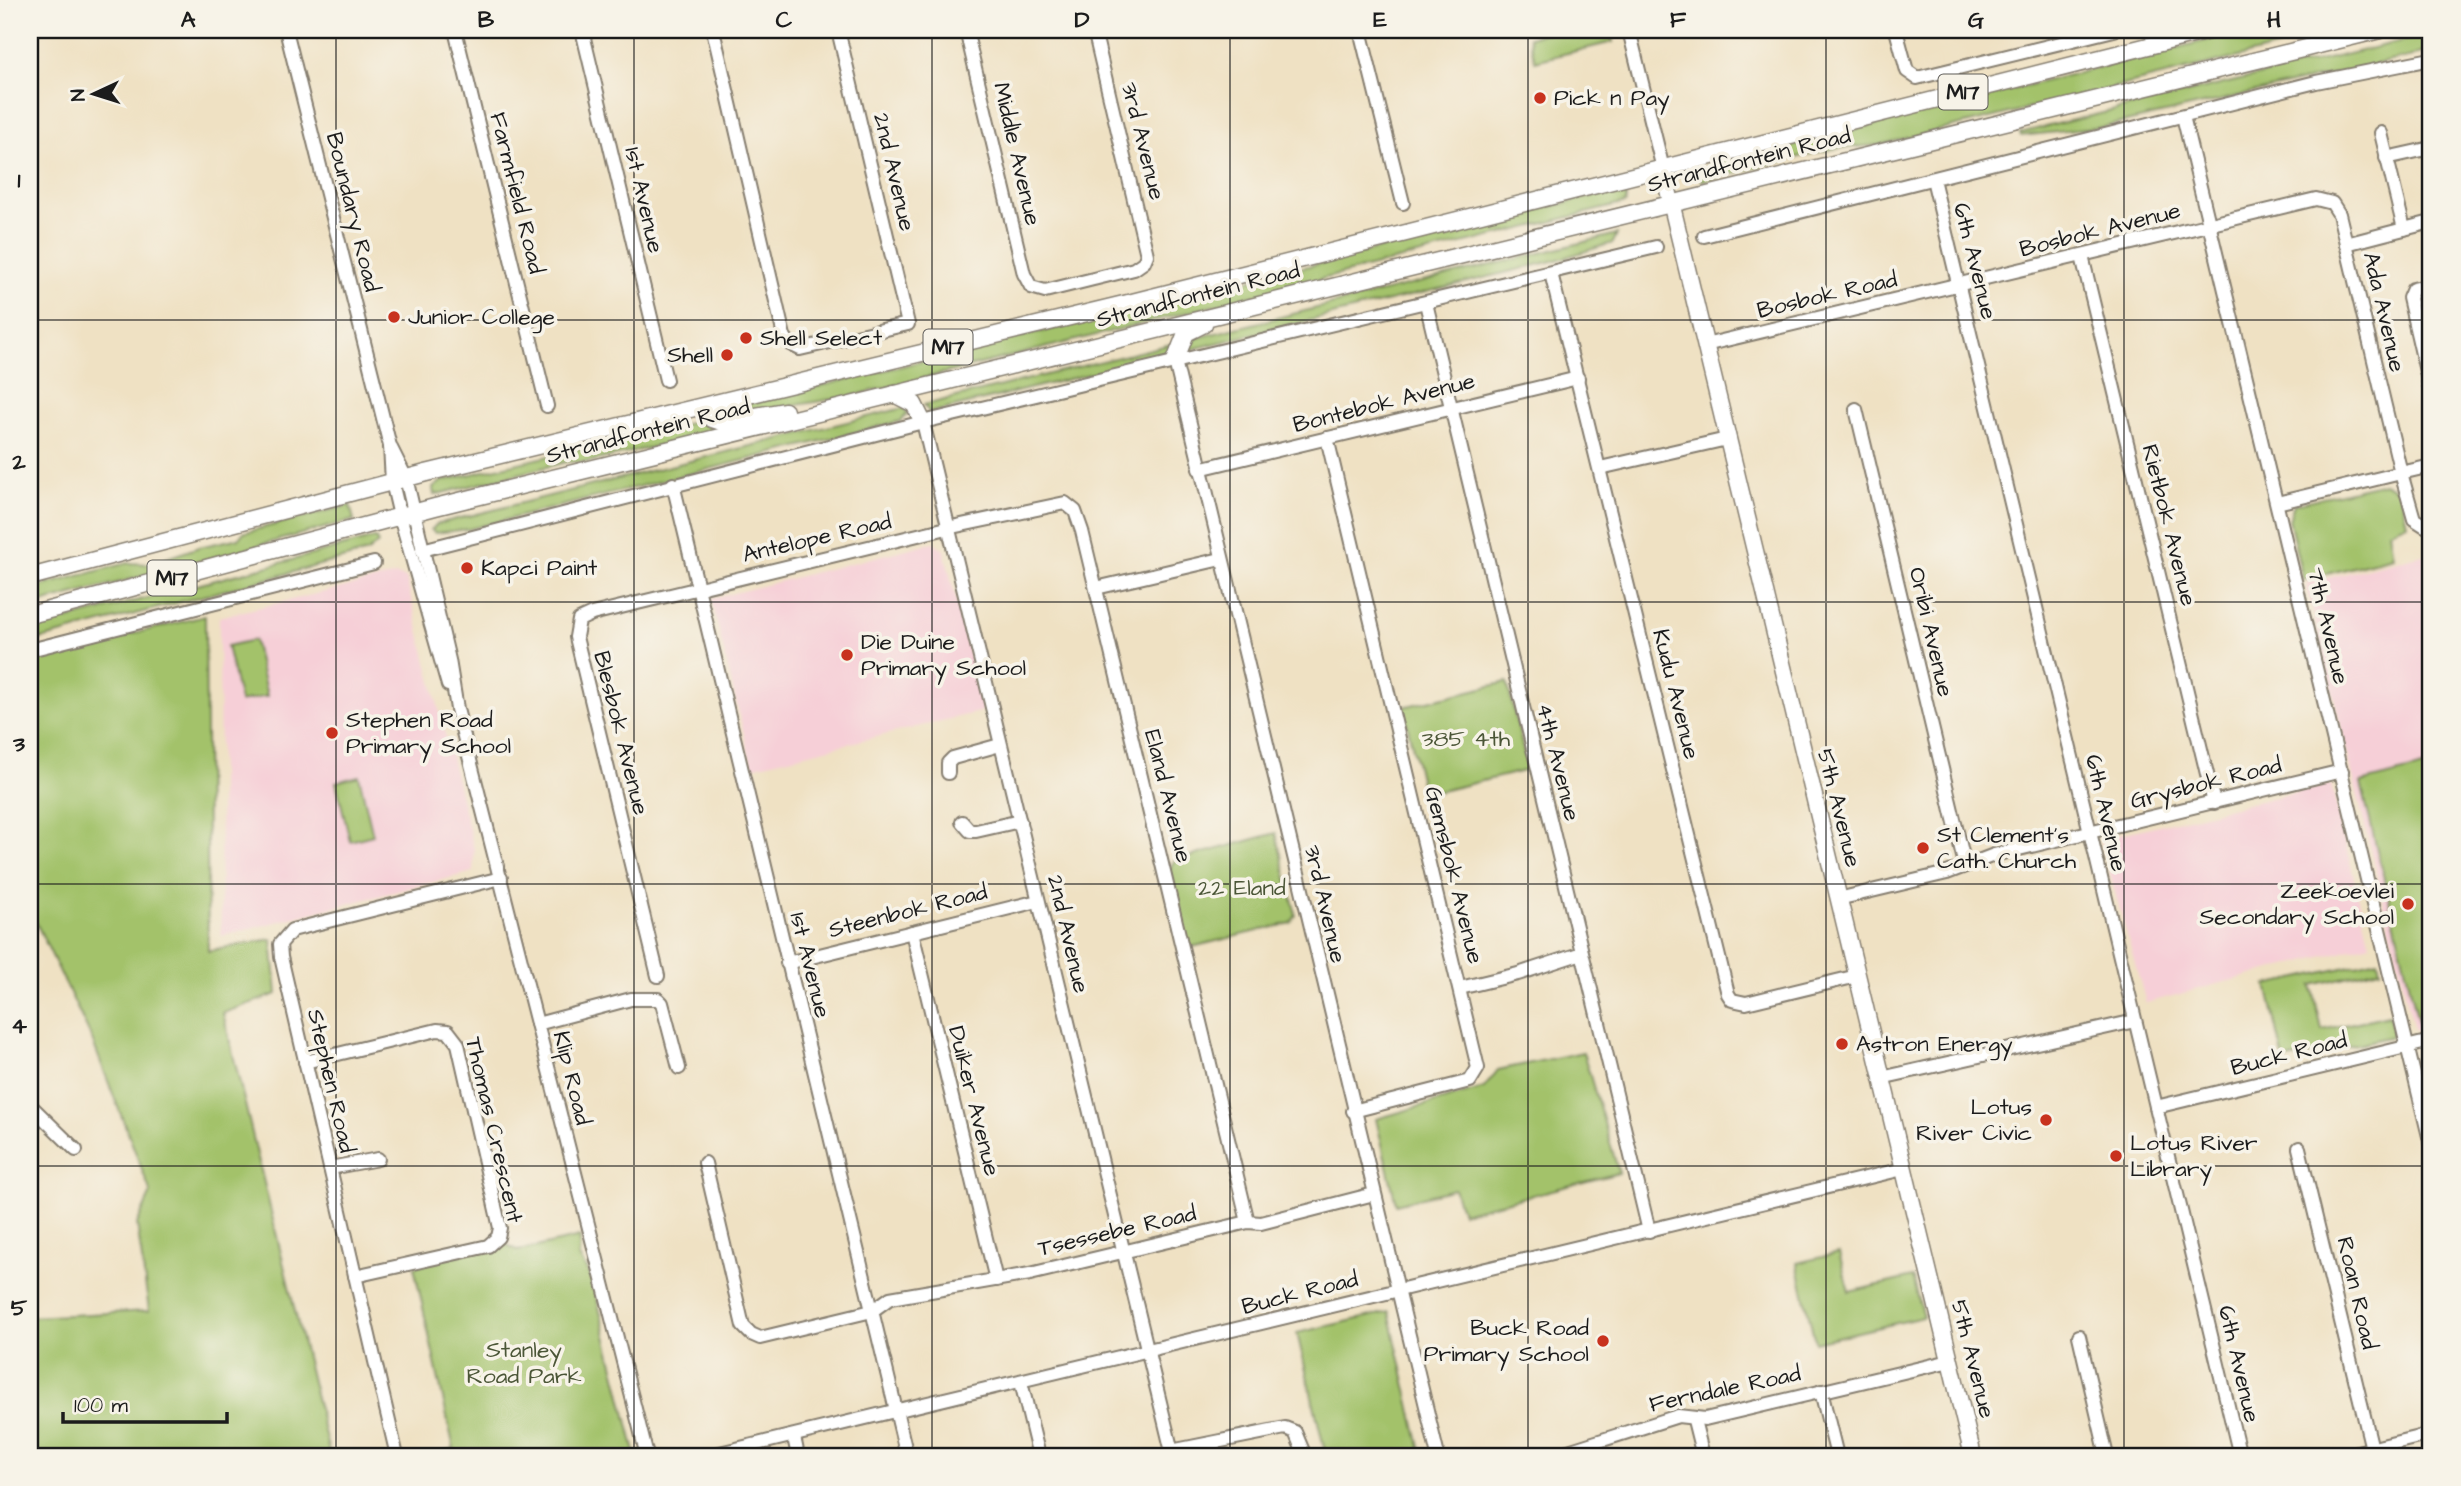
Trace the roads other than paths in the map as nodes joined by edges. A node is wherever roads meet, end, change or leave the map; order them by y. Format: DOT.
graph roads {
  1 [pos="286,30"];
  2 [pos="455,30"];
  3 [pos="582,30"];
  4 [pos="713,30"];
  5 [pos="838,30"];
  6 [pos="966,30"];
  7 [pos="1094,30"];
  8 [pos="1360,30"];
  9 [pos="1629,30"];
  10 [pos="1896,30"];
  11 [pos="2114,30"];
  12 [pos="2213,30"];
  13 [pos="2380,30"];
  14 [pos="2430,60"];
  15 [pos="2431,74"];
  16 [pos="2183,116"];
  17 [pos="2381,134"];
  18 [pos="2431,148"];
  19 [pos="2386,158"];
  20 [pos="1663,169"];
  21 [pos="1933,179"];
  22 [pos="1671,202"];
  23 [pos="1402,203"];
  24 [pos="2431,222"];
  25 [pos="2210,225"];
  26 [pos="2404,229"];
  27 [pos="1704,236"];
  28 [pos="2346,244"];
  29 [pos="1656,247"];
  30 [pos="2082,256"];
  31 [pos="1144,262"];
  32 [pos="1551,273"];
  33 [pos="2431,285"];
  34 [pos="1959,286"];
  35 [pos="1426,303"];
  36 [pos="1224,313"];
  37 [pos="1705,345"];
  38 [pos="1175,361"];
  39 [pos="1578,379"];
  40 [pos="666,380"];
  41 [pos="2431,393"];
  42 [pos="894,394"];
  43 [pos="874,399"];
  44 [pos="547,406"];
  45 [pos="707,406"];
  46 [pos="1450,408"];
  47 [pos="1856,408"];
  48 [pos="923,422"];
  49 [pos="1327,438"];
  50 [pos="1727,439"];
  51 [pos="2431,466"];
  52 [pos="1600,468"];
  53 [pos="1199,469"];
  54 [pos="2401,473"];
  55 [pos="399,480"];
  56 [pos="673,484"];
  57 [pos="2277,503"];
  58 [pos="407,514"];
  59 [pos="2431,524"];
  60 [pos="947,528"];
  61 [pos="422,550"];
  62 [pos="1220,559"];
  63 [pos="374,563"];
  64 [pos="30,577"];
  65 [pos="697,588"];
  66 [pos="1096,588"];
  67 [pos="427,597"];
  68 [pos="30,615"];
  69 [pos="30,650"];
  70 [pos="1000,745"];
  71 [pos="2342,771"];
  72 [pos="948,773"];
  73 [pos="2214,803"];
  74 [pos="1020,821"];
  75 [pos="962,822"];
  76 [pos="2090,832"];
  77 [pos="1965,865"];
  78 [pos="501,878"];
  79 [pos="1838,899"];
  80 [pos="1038,901"];
  81 [pos="912,932"];
  82 [pos="1582,953"];
  83 [pos="787,963"];
  84 [pos="658,976"];
  85 [pos="1857,976"];
  86 [pos="1460,988"];
  87 [pos="2135,1021"];
  88 [pos="537,1024"];
  89 [pos="2431,1041"];
  90 [pos="2407,1047"];
  91 [pos="305,1062"];
  92 [pos="679,1068"];
  93 [pos="1881,1078"];
  94 [pos="30,1105"];
  95 [pos="2156,1107"];
  96 [pos="1353,1111"];
  97 [pos="2431,1145"];
  98 [pos="2300,1148"];
  99 [pos="76,1150"];
  100 [pos="378,1159"];
  101 [pos="705,1163"];
  102 [pos="330,1168"];
  103 [pos="1903,1170"];
  104 [pos="1374,1194"];
  105 [pos="1248,1222"];
  106 [pos="1649,1231"];
  107 [pos="1123,1251"];
  108 [pos="355,1276"];
  109 [pos="996,1280"];
  110 [pos="1398,1291"];
  111 [pos="872,1311"];
  112 [pos="2079,1336"];
  113 [pos="1147,1352"];
  114 [pos="1950,1361"];
  115 [pos="1021,1382"];
  116 [pos="1821,1391"];
  117 [pos="896,1413"];
  118 [pos="1694,1420"];
  119 [pos="2431,1434"];
  120 [pos="794,1437"];
  121 [pos="2372,1449"];
  122 [pos="1172,1453"];
  123 [pos="1572,1454"];
  124 [pos="397,1456"];
  125 [pos="647,1456"];
  126 [pos="707,1456"];
  127 [pos="798,1456"];
  128 [pos="907,1456"];
  129 [pos="1039,1456"];
  130 [pos="1306,1456"];
  131 [pos="1437,1456"];
  132 [pos="1552,1456"];
  133 [pos="1703,1456"];
  134 [pos="1837,1456"];
  135 [pos="1973,1456"];
  136 [pos="2107,1456"];
  137 [pos="2240,1456"];
  138 [pos="2341,1456"];
  1 -- 55 [label="street, Boundary Road"];
  2 -- 44 [label="street, Farmfield Road"];
  3 -- 40 [label="street, 1st Avenue"];
  4 -- 5 [label="street, 2nd Avenue"];
  6 -- 31 [label="street, Middle Avenue"];
  7 -- 31 [label="street, 3rd Avenue"];
  8 -- 23 [label="street"];
  9 -- 20 [label="street"];
  10 -- 11 [label="street"];
  12 -- 20 [label="main road, Strandfontein Road / M17"];
  13 -- 22 [label="main road, Strandfontein Road / M17"];
  14 -- 15 [label="street"];
  14 -- 16 [label="street"];
  16 -- 21 [label="street"];
  16 -- 25 [label="street, 7th Avenue"];
  17 -- 19 [label="street"];
  18 -- 19 [label="street"];
  19 -- 26 [label="street"];
  20 -- 22 [label="main road, 5th Avenue"];
  20 -- 45 [label="main road, Strandfontein Road / M17"];
  21 -- 27 [label="street"];
  21 -- 34 [label="street, 6th Avenue"];
  22 -- 36 [label="main road, Strandfontein Road / M17"];
  22 -- 37 [label="main road, 5th Avenue"];
  24 -- 26 [label="street"];
  25 -- 28 [label="street, Ada Avenue"];
  25 -- 30 [label="street, Bosbok Avenue"];
  25 -- 57 [label="street, 7th Avenue"];
  26 -- 28 [label="street"];
  28 -- 54 [label="street, Ada Avenue"];
  29 -- 32 [label="street"];
  30 -- 34 [label="street, Bosbok Avenue"];
  30 -- 73 [label="street, Rietbok Avenue"];
  32 -- 35 [label="street"];
  32 -- 39 [label="street, Kudu Avenue"];
  33 -- 41 [label="street"];
  34 -- 37 [label="street, Bosbok Road"];
  34 -- 76 [label="street, 6th Avenue"];
  35 -- 38 [label="street"];
  35 -- 46 [label="street, 4th Avenue"];
  36 -- 38 [label="main road"];
  36 -- 42 [label="main road, Strandfontein Road / M17"];
  37 -- 50 [label="main road, 5th Avenue"];
  38 -- 48 [label="street"];
  38 -- 53 [label="street, 3rd Avenue"];
  39 -- 46 [label="street, Bontebok Avenue"];
  39 -- 52 [label="street, Kudu Avenue"];
  42 -- 43 [label="main road, Strandfontein Road / M17"];
  42 -- 48 [label="main road"];
  43 -- 45 [label="main road"];
  43 -- 58 [label="main road, Strandfontein Road / M17"];
  45 -- 55 [label="main road, Strandfontein Road / M17"];
  46 -- 49 [label="street, Bontebok Avenue"];
  46 -- 82 [label="street, 4th Avenue"];
  47 -- 77 [label="street, Oribi Avenue"];
  48 -- 56 [label="street"];
  48 -- 60 [label="street, 2nd Avenue"];
  49 -- 53 [label="street, Bontebok Avenue"];
  49 -- 86 [label="street, Gemsbok Avenue"];
  50 -- 52 [label="street"];
  50 -- 79 [label="main road, 5th Avenue"];
  51 -- 54 [label="street"];
  52 -- 85 [label="street, Kudu Avenue"];
  53 -- 62 [label="street, 3rd Avenue"];
  54 -- 57 [label="street"];
  54 -- 59 [label="street, Ada Avenue"];
  55 -- 58 [label="street, Klip Road"];
  55 -- 64 [label="main road, Strandfontein Road / M17"];
  56 -- 61 [label="street"];
  56 -- 65 [label="street, 1st Avenue"];
  57 -- 71 [label="street, 7th Avenue"];
  58 -- 61 [label="street, Klip Road"];
  58 -- 67 [label="street, Klip Road"];
  58 -- 68 [label="main road, Strandfontein Road / M17"];
  60 -- 65 [label="street, Antelope Road"];
  60 -- 66 [label="street, Eland Avenue"];
  60 -- 70 [label="street, 2nd Avenue"];
  61 -- 67 [label="street, Klip Road"];
  62 -- 66 [label="street"];
  62 -- 96 [label="street, 3rd Avenue"];
  63 -- 69 [label="street"];
  65 -- 83 [label="street, 1st Avenue"];
  65 -- 84 [label="street, Blesbok Avenue"];
  66 -- 105 [label="street, Eland Avenue"];
  67 -- 78 [label="street, Klip Road"];
  70 -- 72 [label="street"];
  70 -- 74 [label="street, 2nd Avenue"];
  71 -- 73 [label="street, Grysbok Road"];
  71 -- 90 [label="street, 7th Avenue"];
  73 -- 76 [label="street, Grysbok Road"];
  74 -- 75 [label="street"];
  74 -- 80 [label="street, 2nd Avenue"];
  76 -- 77 [label="street, Grysbok Road"];
  76 -- 87 [label="street, 6th Avenue"];
  77 -- 79 [label="street, Grysbok Road"];
  78 -- 88 [label="street, Klip Road"];
  78 -- 91 [label="street, Stephen Road"];
  79 -- 85 [label="main road, 5th Avenue"];
  80 -- 81 [label="street, Steenbok Road"];
  80 -- 107 [label="street, 2nd Avenue"];
  81 -- 83 [label="street, Steenbok Road"];
  81 -- 109 [label="street, Duiker Avenue"];
  82 -- 86 [label="street"];
  82 -- 106 [label="street, 4th Avenue"];
  83 -- 111 [label="street, 1st Avenue"];
  85 -- 93 [label="main road, 5th Avenue"];
  86 -- 96 [label="street, Gemsbok Avenue"];
  87 -- 93 [label="street"];
  87 -- 95 [label="street, 6th Avenue"];
  88 -- 92 [label="street"];
  88 -- 125 [label="street, Klip Road"];
  89 -- 90 [label="street, Buck Road"];
  90 -- 95 [label="street, Buck Road"];
  90 -- 97 [label="street, 7th Avenue"];
  91 -- 102 [label="street, Stephen Road"];
  91 -- 108 [label="street, Thomas Crescent"];
  93 -- 103 [label="main road, 5th Avenue"];
  94 -- 99 [label="street"];
  95 -- 137 [label="street, 6th Avenue"];
  96 -- 104 [label="street, 3rd Avenue"];
  98 -- 121 [label="street, Roan Road"];
  100 -- 102 [label="street"];
  101 -- 111 [label="street"];
  102 -- 108 [label="street, Stephen Road"];
  103 -- 106 [label="street, Buck Road"];
  103 -- 114 [label="main road, 5th Avenue"];
  104 -- 105 [label="street, Tsessebe Road"];
  104 -- 110 [label="street, 3rd Avenue"];
  105 -- 107 [label="street, Tsessebe Road"];
  106 -- 110 [label="street, Buck Road"];
  107 -- 109 [label="street, Tsessebe Road"];
  107 -- 113 [label="street, 2nd Avenue"];
  108 -- 124 [label="street, Stephen Road"];
  109 -- 111 [label="street, Tsessebe Road"];
  110 -- 113 [label="street, Buck Road"];
  110 -- 131 [label="street, 3rd Avenue"];
  111 -- 117 [label="street, 1st Avenue"];
  112 -- 136 [label="street"];
  113 -- 115 [label="street, Buck Road"];
  113 -- 122 [label="street, 2nd Avenue"];
  114 -- 116 [label="street, Ferndale Road"];
  114 -- 135 [label="main road, 5th Avenue"];
  115 -- 117 [label="street, Buck Road"];
  115 -- 129 [label="street"];
  116 -- 118 [label="street, Ferndale Road"];
  116 -- 134 [label="street"];
  117 -- 120 [label="street, Buck Road"];
  117 -- 128 [label="street, 1st Avenue"];
  118 -- 123 [label="street, Ferndale Road"];
  118 -- 133 [label="street"];
  119 -- 121 [label="street"];
  120 -- 126 [label="street, Buck Road"];
  120 -- 127 [label="street"];
  121 -- 138 [label="street"];
  122 -- 130 [label="street"];
  123 -- 132 [label="street, Ferndale Road"];
}
